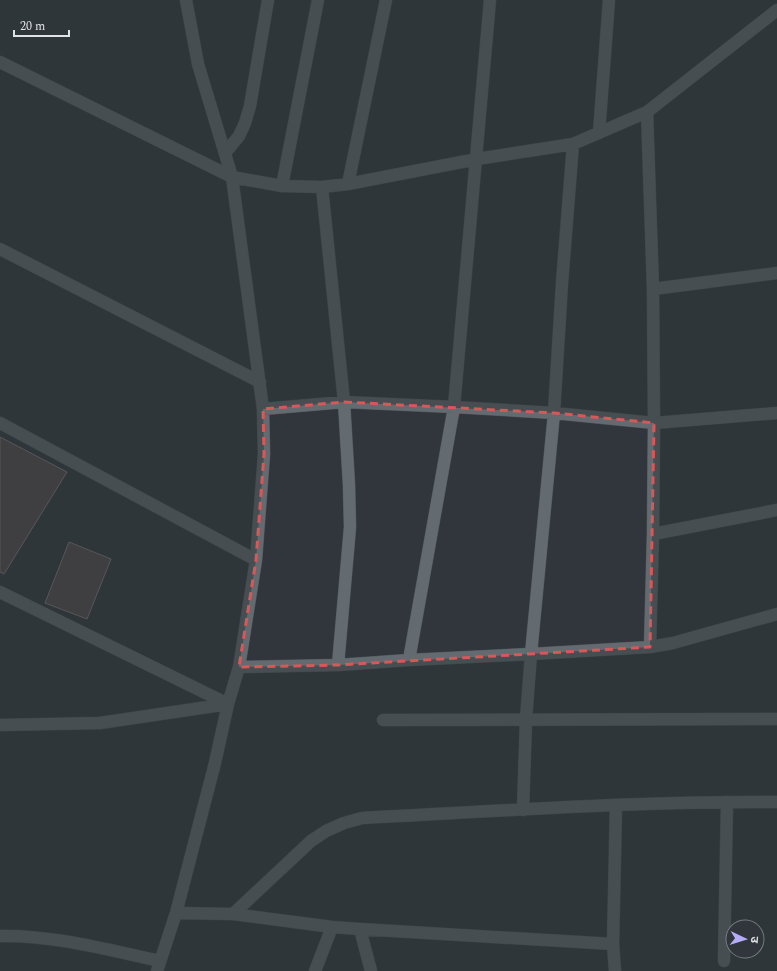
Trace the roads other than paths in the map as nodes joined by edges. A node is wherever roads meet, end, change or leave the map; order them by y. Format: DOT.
graph roads {
  1 [pos="186,0"];
  2 [pos="268,0"];
  3 [pos="318,0"];
  4 [pos="386,0"];
  5 [pos="490,0"];
  6 [pos="609,0"];
  7 [pos="777,10"];
  8 [pos="0,62"];
  9 [pos="647,112"];
  10 [pos="599,133"];
  11 [pos="573,144"];
  12 [pos="225,153"];
  13 [pos="477,159"];
  14 [pos="232,177"];
  15 [pos="348,184"];
  16 [pos="282,186"];
  17 [pos="322,187"];
  18 [pos="0,249"];
  19 [pos="777,273"];
  20 [pos="653,288"];
  21 [pos="260,382"];
  22 [pos="344,402"];
  23 [pos="454,407"];
  24 [pos="263,409"];
  25 [pos="554,413"];
  26 [pos="777,413"];
  27 [pos="0,423"];
  28 [pos="654,424"];
  29 [pos="777,510"];
  30 [pos="653,534"];
  31 [pos="256,560"];
  32 [pos="0,592"];
  33 [pos="777,614"];
  34 [pos="650,647"];
  35 [pos="531,654"];
  36 [pos="410,660"];
  37 [pos="338,665"];
  38 [pos="239,667"];
  39 [pos="228,704"];
  40 [pos="526,719"];
  41 [pos="777,719"];
  42 [pos="383,720"];
  43 [pos="0,725"];
  44 [pos="727,802"];
  45 [pos="777,802"];
  46 [pos="616,805"];
  47 [pos="523,810"];
  48 [pos="176,913"];
  49 [pos="233,914"];
  50 [pos="332,926"];
  51 [pos="360,929"];
  52 [pos="0,936"];
  53 [pos="613,944"];
  54 [pos="724,961"];
  55 [pos="158,966"];
  56 [pos="314,971"];
  57 [pos="371,971"];
  58 [pos="615,971"];
  1 -- 12 [label="street"];
  2 -- 12 [label="street"];
  3 -- 16 [label="street"];
  4 -- 15 [label="street"];
  5 -- 13 [label="street"];
  6 -- 10 [label="street"];
  7 -- 9 [label="street"];
  8 -- 14 [label="street"];
  9 -- 10 [label="street"];
  9 -- 20 [label="street"];
  10 -- 11 [label="street"];
  11 -- 13 [label="street"];
  11 -- 25 [label="street"];
  12 -- 14 [label="street"];
  13 -- 15 [label="street"];
  13 -- 23 [label="street"];
  14 -- 16 [label="street"];
  14 -- 21 [label="street"];
  15 -- 17 [label="street"];
  16 -- 17 [label="street"];
  17 -- 22 [label="street"];
  18 -- 21 [label="street"];
  19 -- 20 [label="street"];
  20 -- 28 [label="street"];
  21 -- 24 [label="street"];
  22 -- 23 [label="street"];
  22 -- 24 [label="street"];
  22 -- 37 [label="street"];
  23 -- 25 [label="street"];
  23 -- 36 [label="street"];
  24 -- 31 [label="street"];
  25 -- 28 [label="street"];
  25 -- 35 [label="street"];
  26 -- 28 [label="street"];
  27 -- 31 [label="street"];
  28 -- 30 [label="street"];
  29 -- 30 [label="street"];
  30 -- 34 [label="street"];
  31 -- 38 [label="street"];
  32 -- 39 [label="street"];
  33 -- 34 [label="street"];
  34 -- 35 [label="street"];
  35 -- 36 [label="street"];
  35 -- 40 [label="street"];
  36 -- 37 [label="street"];
  37 -- 38 [label="street"];
  38 -- 39 [label="street"];
  39 -- 43 [label="street"];
  39 -- 48 [label="street"];
  40 -- 41 [label="street"];
  40 -- 42 [label="street"];
  40 -- 47 [label="street"];
  44 -- 45 [label="street"];
  44 -- 46 [label="street"];
  44 -- 54 [label="street"];
  46 -- 47 [label="street"];
  46 -- 53 [label="street"];
  47 -- 49 [label="street"];
  48 -- 49 [label="street"];
  48 -- 55 [label="street"];
  49 -- 50 [label="street"];
  50 -- 51 [label="street"];
  50 -- 56 [label="street"];
  51 -- 53 [label="street"];
  51 -- 57 [label="street"];
  52 -- 55 [label="street"];
  53 -- 58 [label="street"];
}
